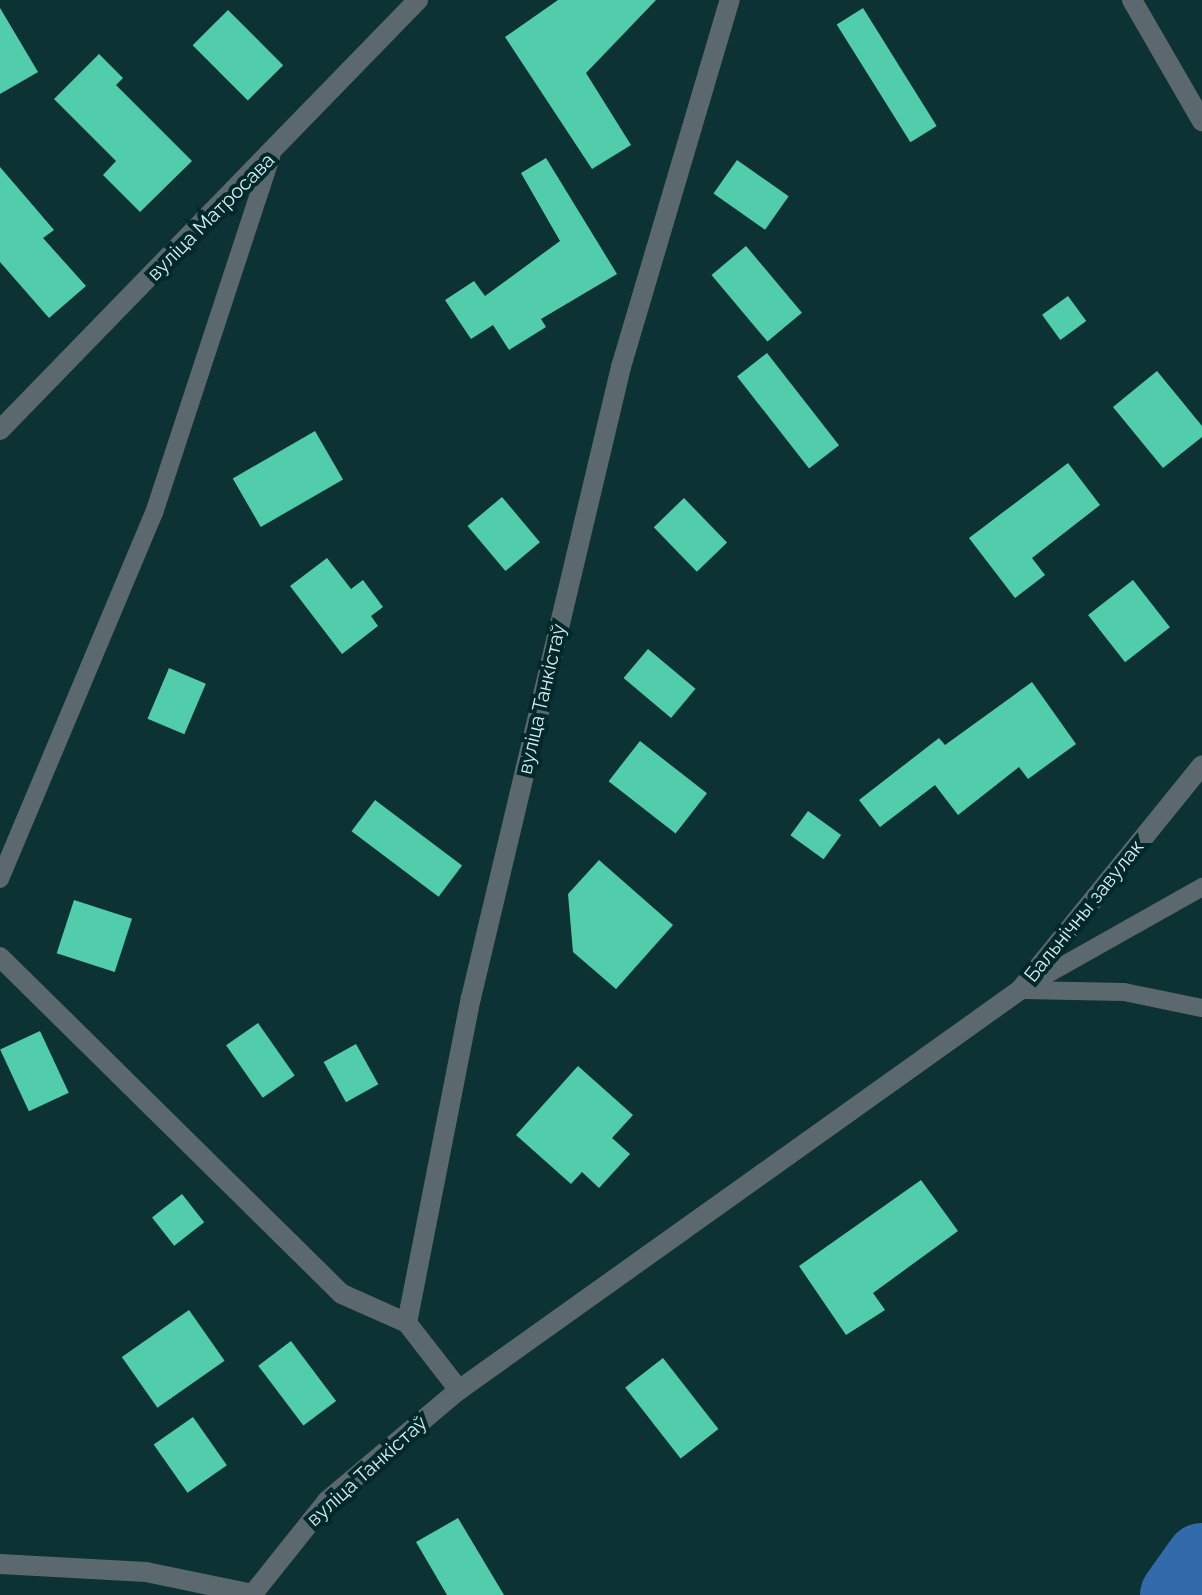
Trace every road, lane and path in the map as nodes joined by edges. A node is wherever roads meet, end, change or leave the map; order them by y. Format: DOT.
graph roads {
  1 [pos="418,0"];
  2 [pos="730,0"];
  3 [pos="1132,0"];
  4 [pos="1202,121"];
  5 [pos="271,157"];
  6 [pos="0,430"];
  7 [pos="1202,765"];
  8 [pos="0,879"];
  9 [pos="1202,887"];
  10 [pos="0,957"];
  11 [pos="1020,990"];
  12 [pos="1202,1008"];
  13 [pos="407,1323"];
  14 [pos="459,1390"];
  15 [pos="0,1564"];
  16 [pos="252,1594"];
  1 -- 5 [label="street, вуліца Матросава"];
  2 -- 13 [label="street, вуліца Танкістаў"];
  3 -- 4 [label="street"];
  5 -- 6 [label="street, вуліца Матросава"];
  5 -- 8 [label="lane"];
  7 -- 11 [label="street, Бальнічны завулак"];
  9 -- 11 [label="lane"];
  10 -- 13 [label="street"];
  11 -- 12 [label="lane, Бальнічны завулак"];
  11 -- 14 [label="street, вуліца Танкістаў"];
  13 -- 14 [label="street"];
  14 -- 16 [label="street, вуліца Танкістаў"];
  15 -- 16 [label="street"];
}
